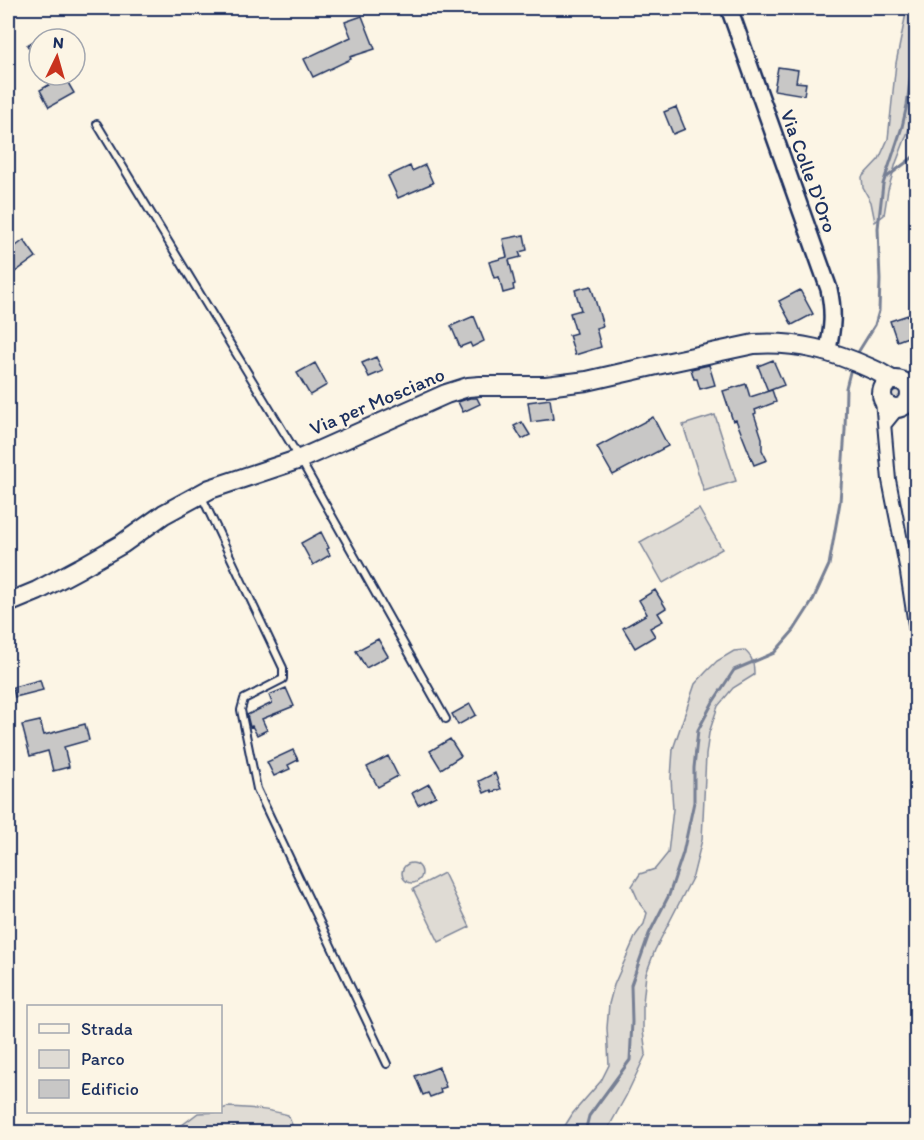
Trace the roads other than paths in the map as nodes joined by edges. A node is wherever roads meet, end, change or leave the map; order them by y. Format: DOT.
graph roads {
  1 [pos="729,8"];
  2 [pos="98,124"];
  3 [pos="827,352"];
  4 [pos="900,394"];
  5 [pos="300,459"];
  6 [pos="200,495"];
  7 [pos="8,603"];
  8 [pos="916,631"];
  9 [pos="446,719"];
  10 [pos="387,1064"];
  1 -- 3 [label="street, Via Colle D'Oro"];
  2 -- 5 [label="lane"];
  3 -- 4 [label="main road, Via per Mosciano"];
  3 -- 5 [label="main road, Via per Mosciano"];
  4 -- 8 [label="street"];
  5 -- 6 [label="main road, Via per Mosciano"];
  5 -- 9 [label="lane"];
  6 -- 7 [label="main road, Via per Mosciano"];
  6 -- 10 [label="lane"];
}
